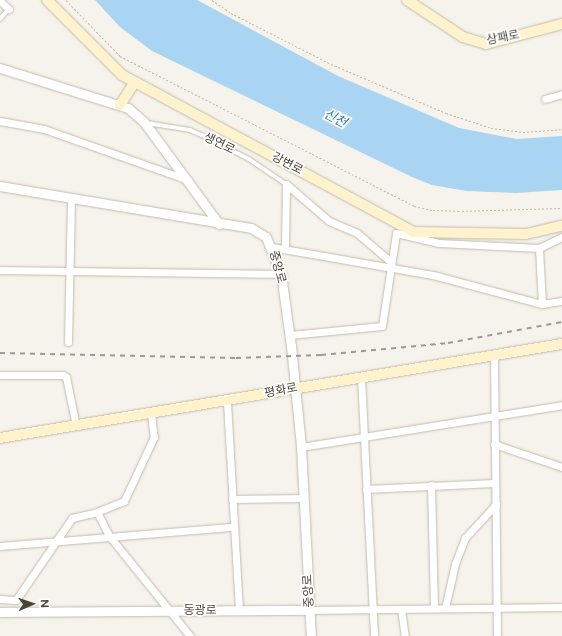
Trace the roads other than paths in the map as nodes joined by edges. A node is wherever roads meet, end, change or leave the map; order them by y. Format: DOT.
graph roads {
  1 [pos="47,0"];
  2 [pos="0,1"];
  3 [pos="413,2"];
  4 [pos="9,9"];
  5 [pos="0,20"];
  6 [pos="562,24"];
  7 [pos="0,68"];
  8 [pos="135,82"];
  9 [pos="562,94"];
  10 [pos="545,99"];
  11 [pos="120,105"];
  12 [pos="0,121"];
  13 [pos="144,122"];
  14 [pos="188,180"];
  15 [pos="286,184"];
  16 [pos="0,186"];
  17 [pos="71,198"];
  18 [pos="219,224"];
  19 [pos="562,226"];
  20 [pos="562,237"];
  21 [pos="272,247"];
  22 [pos="539,248"];
  23 [pos="285,249"];
  24 [pos="390,265"];
  25 [pos="0,270"];
  26 [pos="70,270"];
  27 [pos="281,274"];
  28 [pos="562,301"];
  29 [pos="542,304"];
  30 [pos="290,335"];
  31 [pos="68,342"];
  32 [pos="562,344"];
  33 [pos="494,355"];
  34 [pos="0,375"];
  35 [pos="360,378"];
  36 [pos="296,388"];
  37 [pos="227,402"];
  38 [pos="562,405"];
  39 [pos="151,414"];
  40 [pos="494,416"];
  41 [pos="76,426"];
  42 [pos="0,438"];
  43 [pos="362,438"];
  44 [pos="494,444"];
  45 [pos="301,448"];
  46 [pos="562,467"];
  47 [pos="494,483"];
  48 [pos="431,485"];
  49 [pos="366,489"];
  50 [pos="304,498"];
  51 [pos="232,499"];
  52 [pos="496,504"];
  53 [pos="97,512"];
  54 [pos="233,528"];
  55 [pos="110,537"];
  56 [pos="54,542"];
  57 [pos="0,546"];
  58 [pos="0,599"];
  59 [pos="562,607"];
  60 [pos="434,608"];
  61 [pos="445,608"];
  62 [pos="401,609"];
  63 [pos="497,609"];
  64 [pos="239,610"];
  65 [pos="310,610"];
  66 [pos="373,610"];
  67 [pos="170,611"];
  68 [pos="0,612"];
  69 [pos="190,636"];
  70 [pos="311,636"];
  71 [pos="374,636"];
  72 [pos="405,636"];
  73 [pos="497,636"];
  1 -- 8 [label="main road, 강변로"];
  2 -- 4 [label="street"];
  3 -- 6 [label="main road, 상패로"];
  4 -- 5 [label="lane"];
  7 -- 11 [label="street"];
  8 -- 11 [label="main road"];
  8 -- 19 [label="main road, 강변로"];
  9 -- 10 [label="street"];
  11 -- 13 [label="street"];
  12 -- 14 [label="street"];
  13 -- 14 [label="street"];
  13 -- 15 [label="lane, 생연로"];
  14 -- 18 [label="street"];
  15 -- 23 [label="street, 중앙로"];
  15 -- 24 [label="street, 강변로"];
  16 -- 17 [label="street, 중앙로"];
  17 -- 18 [label="street, 중앙로"];
  17 -- 26 [label="street"];
  18 -- 21 [label="street, 중앙로"];
  20 -- 22 [label="street"];
  21 -- 23 [label="street"];
  21 -- 27 [label="street, 중앙로"];
  22 -- 24 [label="street"];
  22 -- 29 [label="street"];
  23 -- 24 [label="street"];
  24 -- 29 [label="street"];
  24 -- 30 [label="street"];
  25 -- 26 [label="street"];
  26 -- 27 [label="street"];
  26 -- 31 [label="street"];
  27 -- 30 [label="street, 중앙로"];
  28 -- 29 [label="street"];
  30 -- 36 [label="street, 중앙로"];
  32 -- 33 [label="main road, 평화로"];
  33 -- 35 [label="main road, 평화로"];
  33 -- 40 [label="street"];
  34 -- 41 [label="street"];
  35 -- 36 [label="main road, 평화로"];
  35 -- 43 [label="street"];
  36 -- 37 [label="main road, 평화로"];
  36 -- 45 [label="street, 중앙로"];
  37 -- 39 [label="main road, 평화로"];
  37 -- 51 [label="street"];
  38 -- 40 [label="street"];
  39 -- 41 [label="main road, 평화로"];
  39 -- 53 [label="street"];
  40 -- 43 [label="street"];
  40 -- 44 [label="street"];
  41 -- 42 [label="main road, 평화로"];
  43 -- 45 [label="street"];
  43 -- 49 [label="street"];
  44 -- 46 [label="street"];
  44 -- 47 [label="street"];
  45 -- 50 [label="street, 중앙로"];
  47 -- 48 [label="street"];
  47 -- 52 [label="street"];
  48 -- 49 [label="street"];
  48 -- 60 [label="street"];
  49 -- 66 [label="street"];
  50 -- 51 [label="street"];
  50 -- 65 [label="street, 중앙로"];
  51 -- 54 [label="street"];
  52 -- 61 [label="street"];
  52 -- 63 [label="street"];
  53 -- 55 [label="street"];
  53 -- 56 [label="street"];
  54 -- 55 [label="street"];
  54 -- 64 [label="street"];
  55 -- 56 [label="street"];
  55 -- 67 [label="street"];
  56 -- 57 [label="street"];
  56 -- 58 [label="street"];
  59 -- 63 [label="street, 동광로"];
  60 -- 61 [label="street, 동광로"];
  60 -- 62 [label="street, 동광로"];
  61 -- 63 [label="street, 동광로"];
  62 -- 66 [label="street, 동광로"];
  62 -- 72 [label="street"];
  63 -- 73 [label="street"];
  64 -- 65 [label="street, 동광로"];
  64 -- 67 [label="street, 동광로"];
  65 -- 66 [label="street, 동광로"];
  65 -- 70 [label="street, 중앙로"];
  66 -- 71 [label="street"];
  67 -- 68 [label="street, 동광로"];
  67 -- 69 [label="street"];
}
